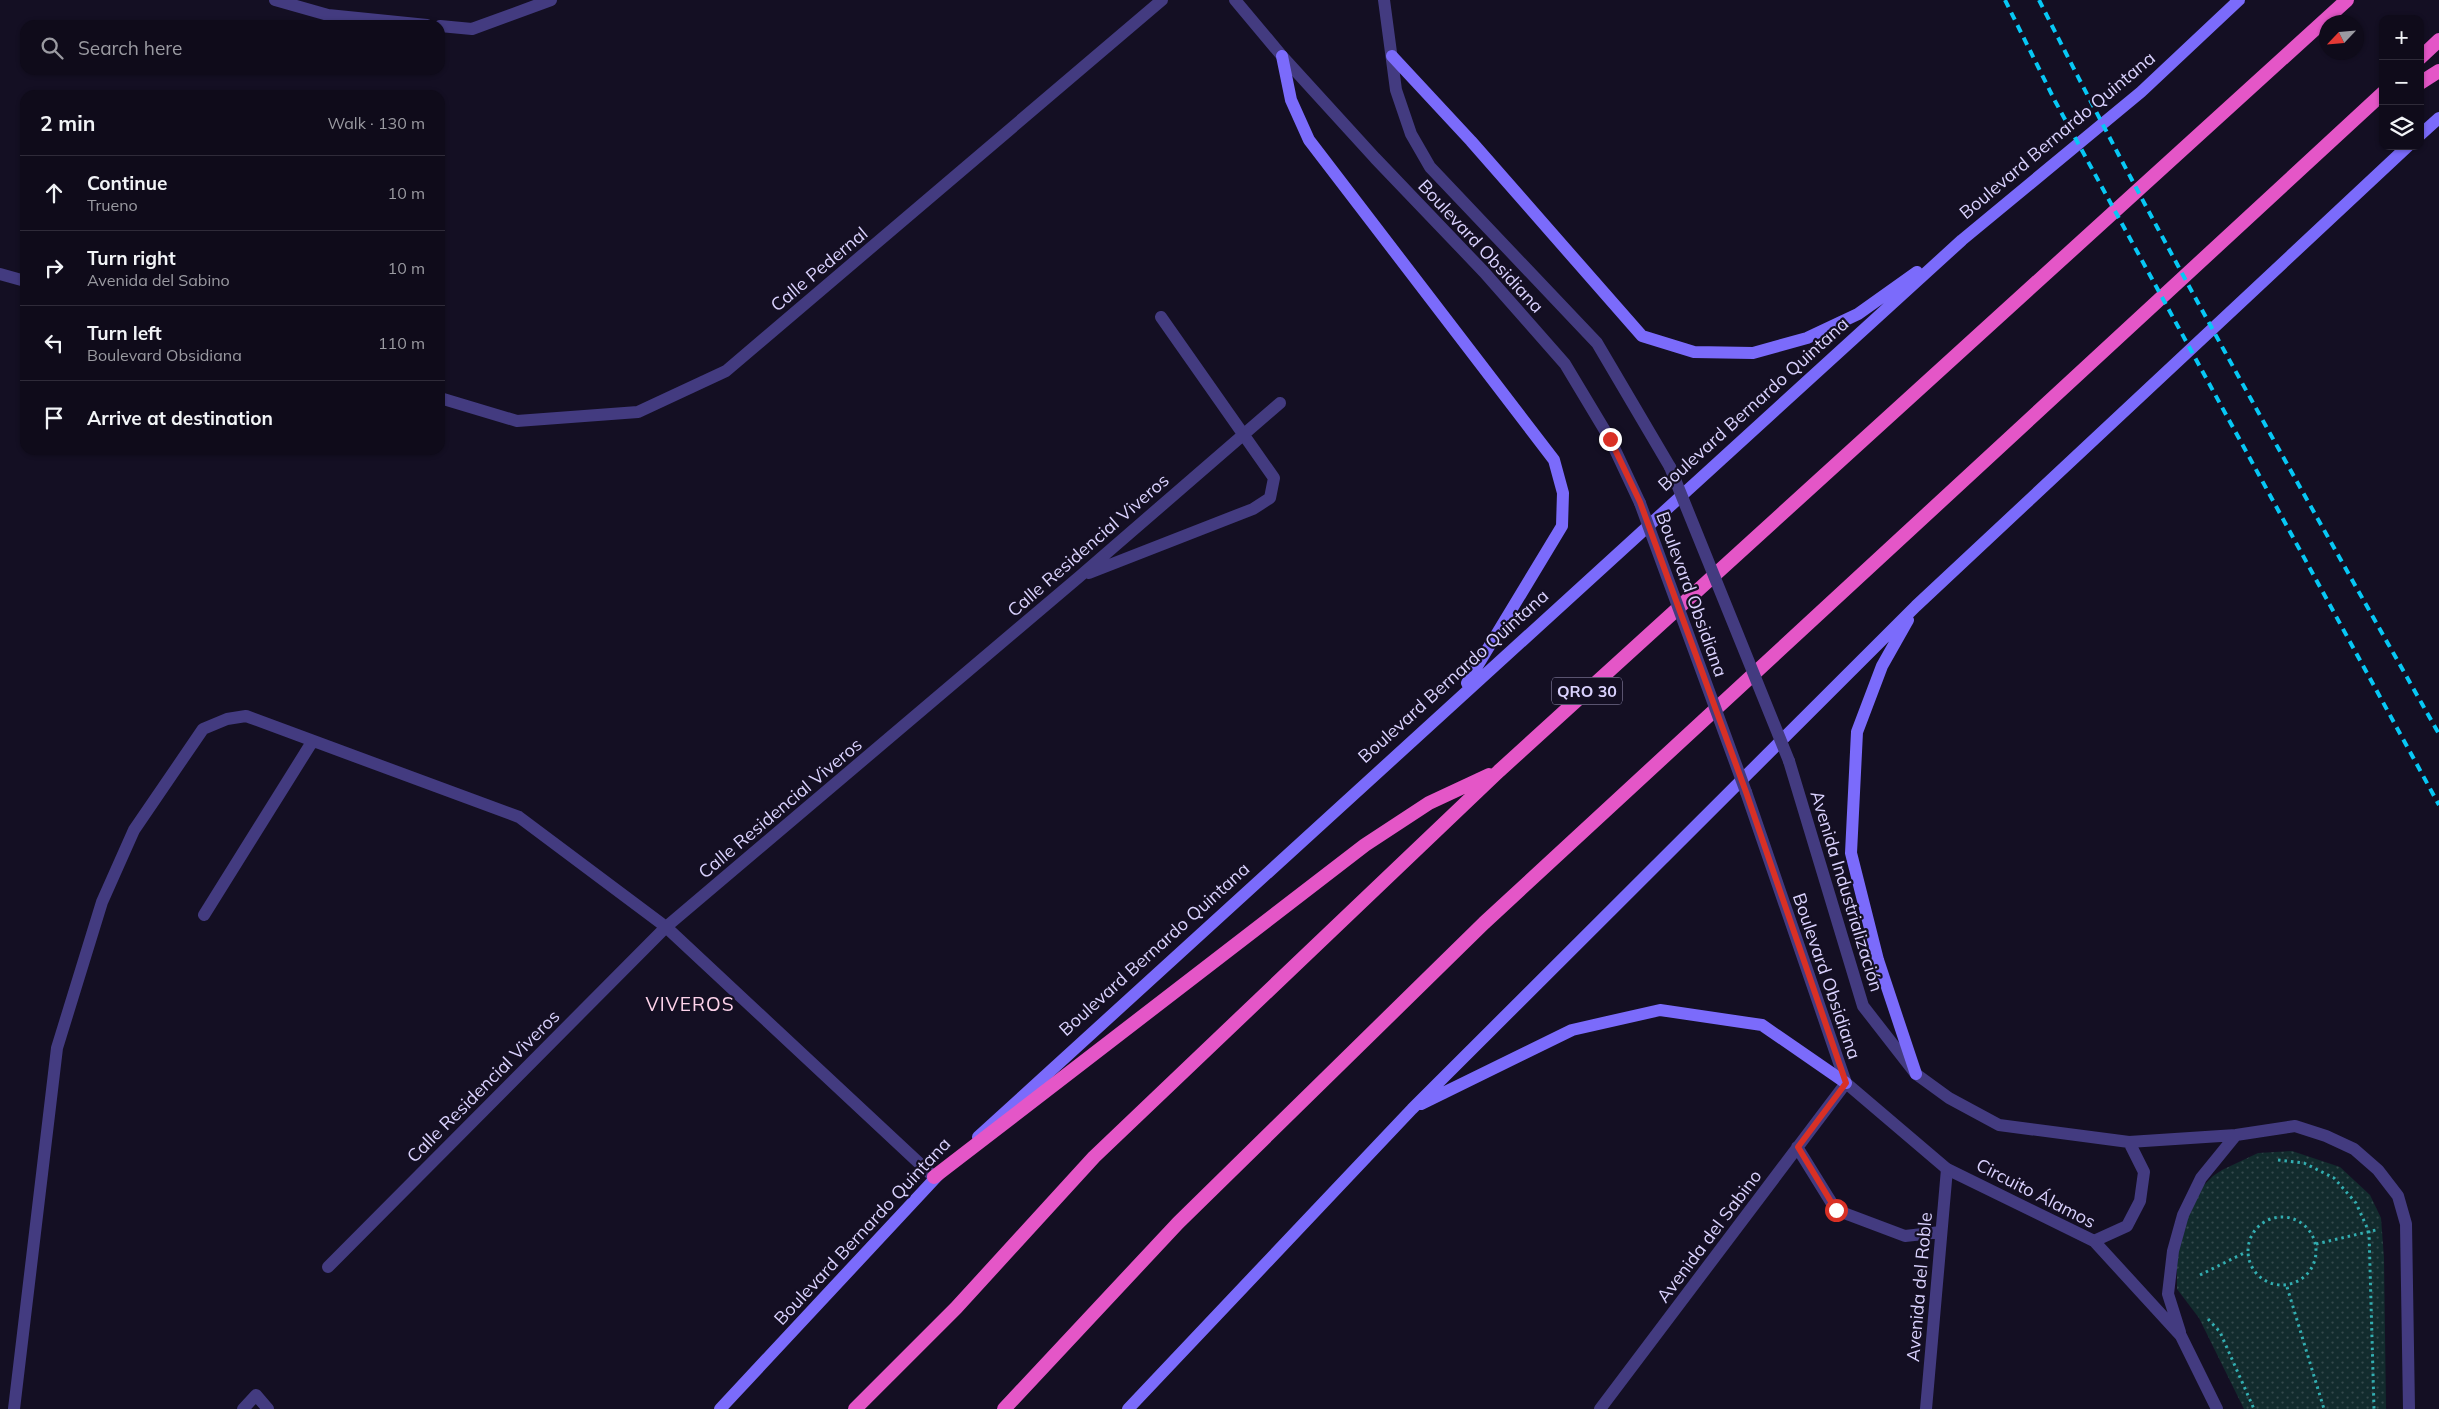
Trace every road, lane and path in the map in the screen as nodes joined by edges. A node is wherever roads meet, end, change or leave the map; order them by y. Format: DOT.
graph roads {
  1 [pos="275,0"];
  2 [pos="551,0"];
  3 [pos="1162,0"];
  4 [pos="1235,0"];
  5 [pos="1384,0"];
  6 [pos="2239,0"];
  7 [pos="2347,0"];
  8 [pos="378,20"];
  9 [pos="445,26"];
  10 [pos="2439,40"];
  11 [pos="2424,54"];
  12 [pos="1282,56"];
  13 [pos="1392,56"];
  14 [pos="2439,71"];
  15 [pos="2424,80"];
  16 [pos="2379,97"];
  17 [pos="2379,104"];
  18 [pos="2359,115"];
  19 [pos="2439,118"];
  20 [pos="2424,131"];
  21 [pos="2404,150"];
  22 [pos="1962,240"];
  23 [pos="0,274"];
  24 [pos="20,280"];
  25 [pos="1160,317"];
  26 [pos="445,399"];
  27 [pos="1280,403"];
  28 [pos="1244,434"];
  29 [pos="1670,468"];
  30 [pos="1079,577"];
  31 [pos="1916,606"];
  32 [pos="1460,695"];
  33 [pos="312,742"];
  34 [pos="1499,771"];
  35 [pos="204,915"];
  36 [pos="666,927"];
  37 [pos="1916,1074"];
  38 [pos="1846,1083"];
  39 [pos="1412,1109"];
  40 [pos="2236,1135"];
  41 [pos="2129,1142"];
  42 [pos="1798,1147"];
  43 [pos="2271,1159"];
  44 [pos="1947,1169"];
  45 [pos="934,1177"];
  46 [pos="2406,1224"];
  47 [pos="1941,1232"];
  48 [pos="2369,1232"];
  49 [pos="2094,1241"];
  50 [pos="2316,1244"];
  51 [pos="2246,1252"];
  52 [pos="328,1267"];
  53 [pos="2286,1286"];
  54 [pos="2168,1294"];
  55 [pos="2203,1313"];
  56 [pos="2181,1336"];
  57 [pos="14,1409"];
  58 [pos="244,1409"];
  59 [pos="268,1409"];
  60 [pos="720,1409"];
  61 [pos="855,1409"];
  62 [pos="1004,1409"];
  63 [pos="1128,1409"];
  64 [pos="1600,1409"];
  65 [pos="1926,1409"];
  66 [pos="2217,1409"];
  67 [pos="2254,1409"];
  68 [pos="2324,1409"];
  69 [pos="2374,1409"];
  70 [pos="2409,1409"];
  1 -- 8 [label="street"];
  2 -- 9 [label="street"];
  3 -- 26 [label="street, Calle Pedernal"];
  4 -- 12 [label="street, Boulevard Obsidiana"];
  5 -- 13 [label="street, Boulevard Obsidiana"];
  6 -- 22 [label="main road, Boulevard Bernardo Quintana"];
  7 -- 34 [label="highway, QRO 30"];
  10 -- 11 [label="highway"];
  12 -- 32 [label="main road"];
  12 -- 38 [label="street, Boulevard Obsidiana, bridge"];
  13 -- 22 [label="main road"];
  13 -- 29 [label="street, Boulevard Obsidiana"];
  14 -- 15 [label="highway"];
  16 -- 18 [label="highway"];
  17 -- 18 [label="highway"];
  18 -- 62 [label="highway"];
  19 -- 20 [label="main road"];
  21 -- 31 [label="main road"];
  22 -- 32 [label="main road, Boulevard Bernardo Quintana"];
  23 -- 24 [label="street"];
  25 -- 28 [label="street"];
  27 -- 28 [label="street, Calle Residencial Viveros"];
  28 -- 30 [label="street, Calle Residencial Viveros"];
  28 -- 30 [label="street"];
  29 -- 37 [label="street, Avenida Industrialización, bridge"];
  30 -- 36 [label="street, Calle Residencial Viveros"];
  31 -- 37 [label="main road"];
  31 -- 39 [label="main road"];
  32 -- 45 [label="main road, Boulevard Bernardo Quintana"];
  33 -- 35 [label="street"];
  33 -- 36 [label="street"];
  33 -- 57 [label="street"];
  34 -- 45 [label="highway"];
  34 -- 61 [label="highway, QRO 30"];
  36 -- 45 [label="street"];
  36 -- 52 [label="street, Calle Residencial Viveros"];
  37 -- 41 [label="street, Avenida Industrialización"];
  38 -- 39 [label="main road"];
  38 -- 42 [label="street, Avenida del Sabino"];
  38 -- 44 [label="street, Circuito Álamos"];
  39 -- 63 [label="main road"];
  40 -- 41 [label="street, Avenida Industrialización"];
  40 -- 46 [label="street, Avenida Industrialización"];
  40 -- 54 [label="street"];
  41 -- 49 [label="street"];
  42 -- 47 [label="street"];
  42 -- 64 [label="street, Avenida del Sabino"];
  43 -- 48 [label="path"];
  44 -- 47 [label="street, Avenida del Roble"];
  44 -- 49 [label="street, Circuito Álamos"];
  45 -- 60 [label="main road, Boulevard Bernardo Quintana"];
  46 -- 48 [label="path"];
  46 -- 70 [label="street, Avenida Industrialización"];
  47 -- 65 [label="street, Avenida del Roble"];
  48 -- 50 [label="path"];
  48 -- 69 [label="path"];
  49 -- 56 [label="street, Circuito Álamos"];
  50 -- 51 [label="path"];
  50 -- 53 [label="path"];
  51 -- 53 [label="path"];
  51 -- 54 [label="path"];
  53 -- 68 [label="path"];
  54 -- 56 [label="street"];
  55 -- 67 [label="path"];
  56 -- 66 [label="street, Circuito Álamos"];
  58 -- 59 [label="street"];
}
